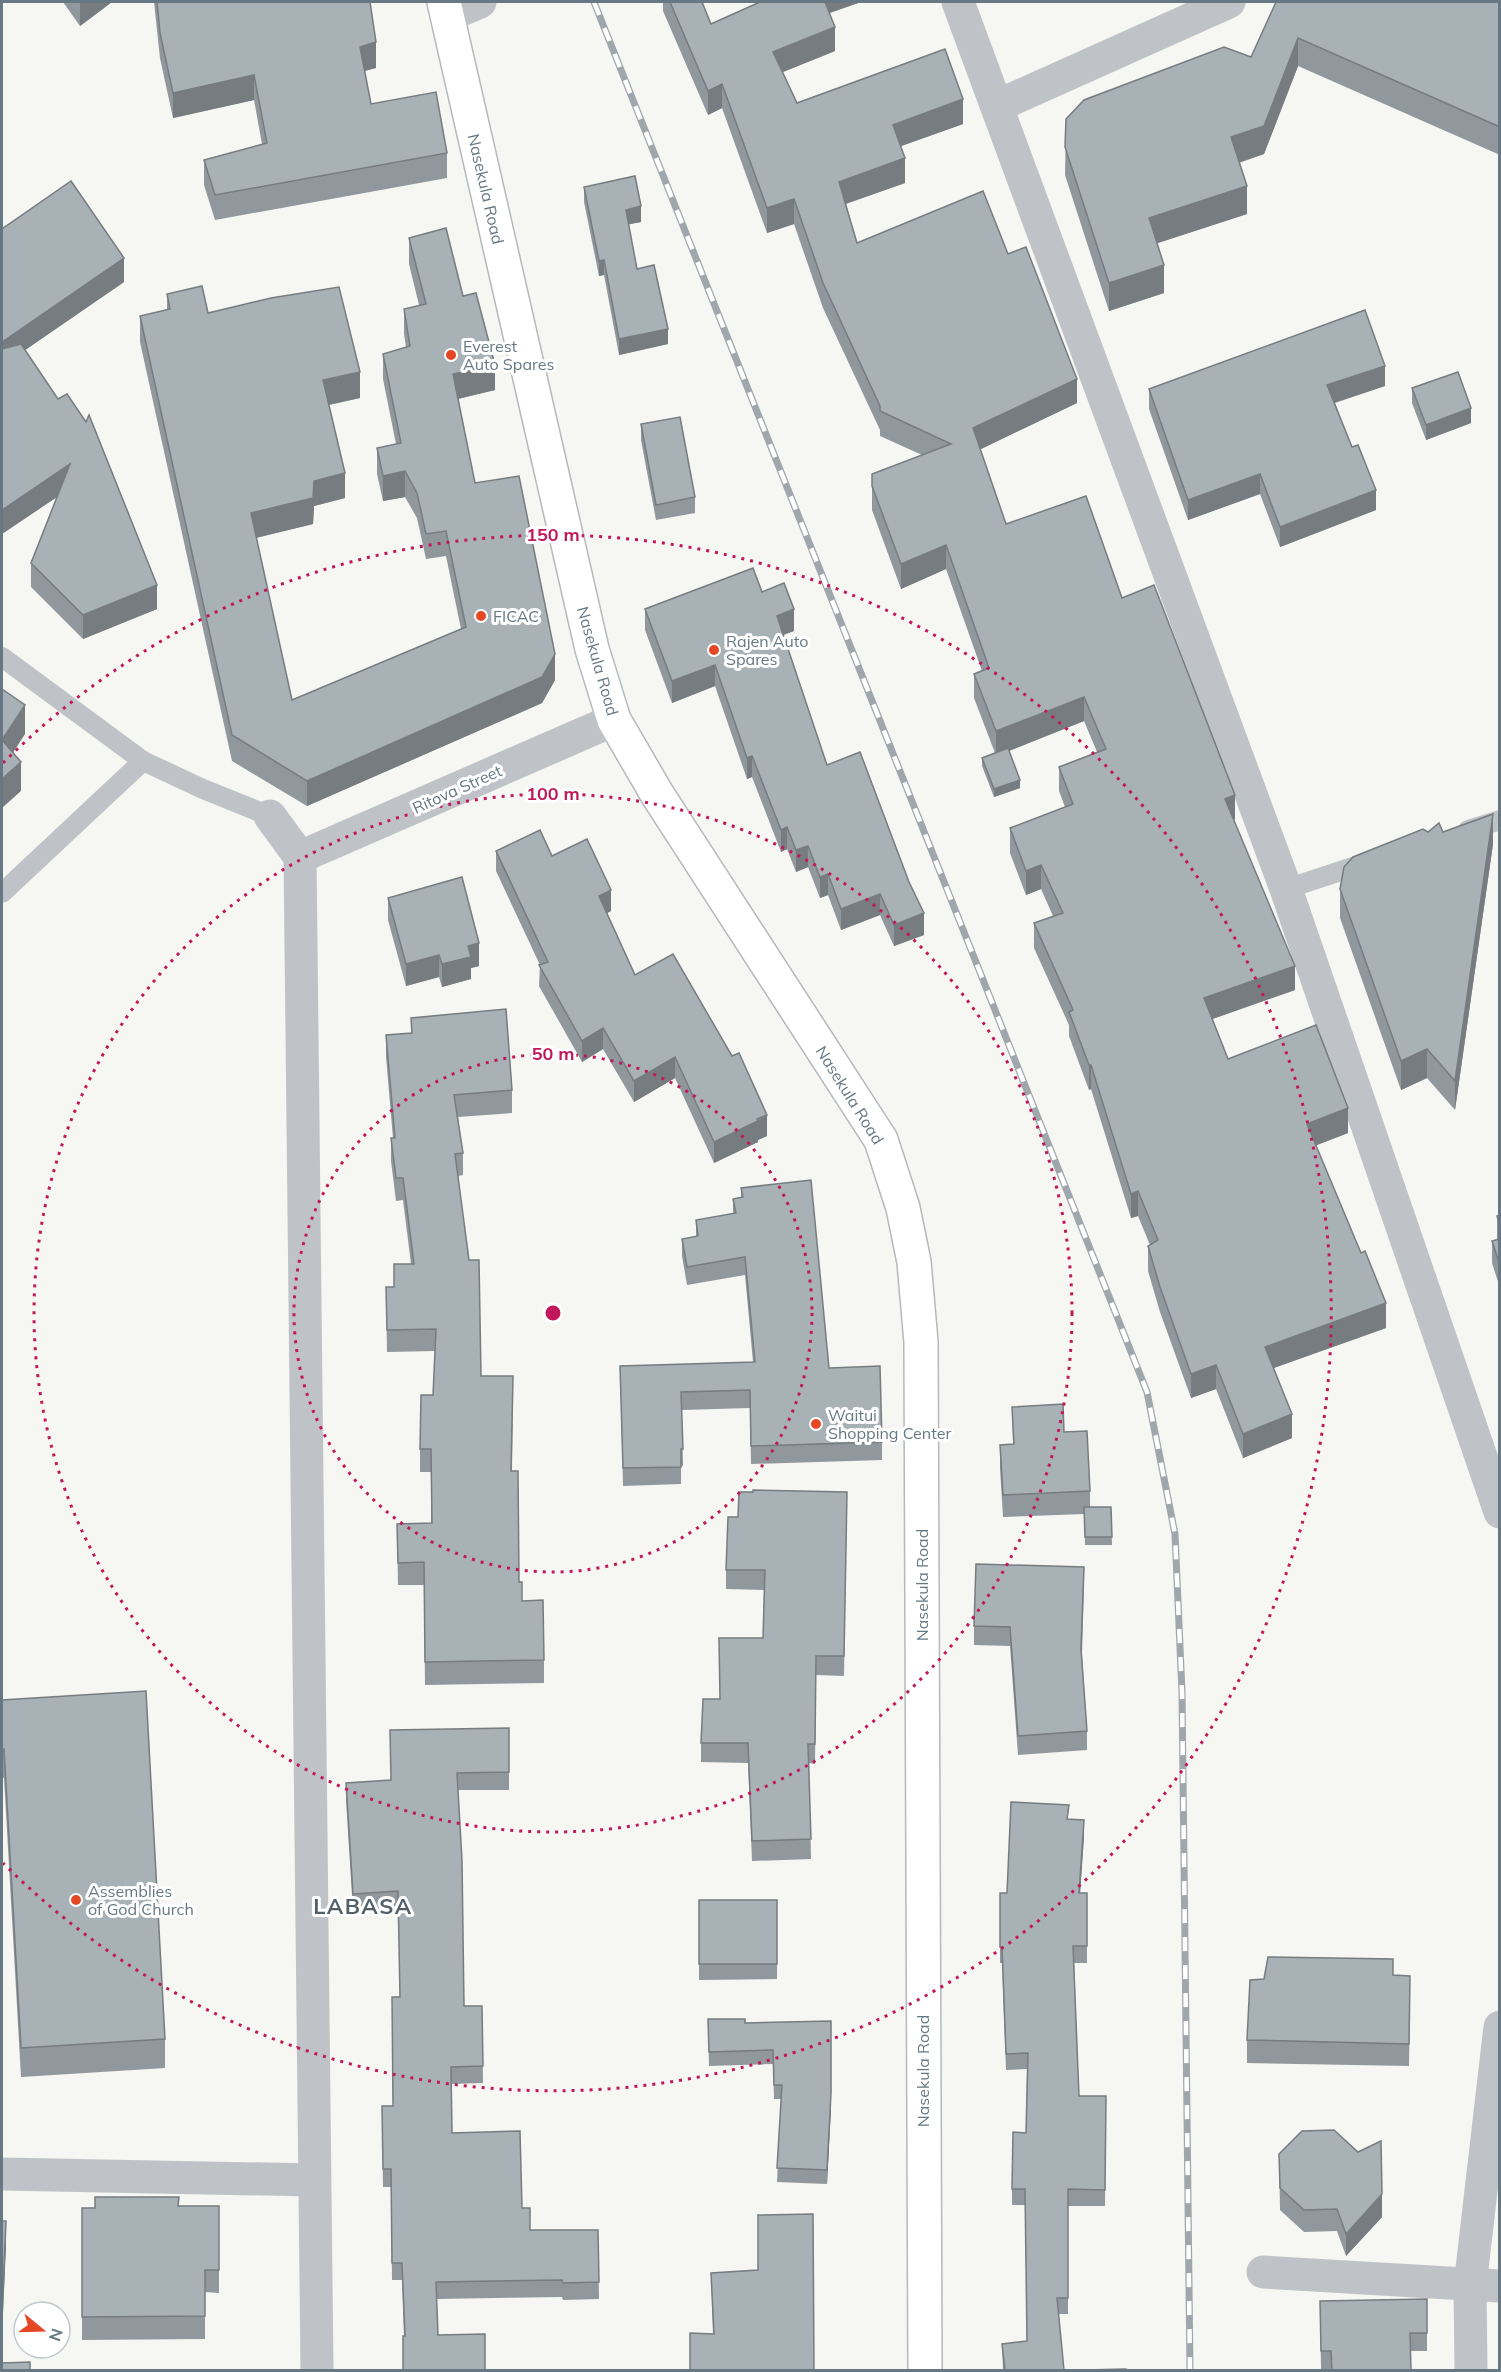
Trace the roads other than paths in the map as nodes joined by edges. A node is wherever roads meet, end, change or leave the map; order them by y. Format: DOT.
graph roads {
  1 [pos="480,2"];
  2 [pos="958,2"];
  3 [pos="1229,2"];
  4 [pos="445,9"];
  5 [pos="997,106"];
  6 [pos="2,657"];
  7 [pos="614,720"];
  8 [pos="143,761"];
  9 [pos="270,816"];
  10 [pos="1500,820"];
  11 [pos="1455,834"];
  12 [pos="1387,856"];
  13 [pos="300,857"];
  14 [pos="1286,889"];
  15 [pos="2,893"];
  16 [pos="1500,1512"];
  17 [pos="1500,2027"];
  18 [pos="1496,2091"];
  19 [pos="2,2174"];
  20 [pos="314,2181"];
  21 [pos="1263,2272"];
  22 [pos="1485,2286"];
  23 [pos="317,2370"];
  24 [pos="924,2370"];
  25 [pos="1471,2370"];
  1 -- 4 [label="street"];
  2 -- 5 [label="street"];
  3 -- 5 [label="street"];
  4 -- 7 [label="main road, Nasekula Road"];
  5 -- 14 [label="street"];
  6 -- 8 [label="lane"];
  7 -- 13 [label="street, Ritova Street"];
  7 -- 24 [label="main road, Nasekula Road"];
  8 -- 9 [label="lane"];
  8 -- 15 [label="lane"];
  9 -- 13 [label="street"];
  10 -- 11 [label="lane"];
  12 -- 14 [label="lane"];
  13 -- 20 [label="street"];
  14 -- 16 [label="street"];
  17 -- 18 [label="street"];
  18 -- 22 [label="street"];
  19 -- 20 [label="street"];
  20 -- 23 [label="street"];
  21 -- 22 [label="street"];
  22 -- 25 [label="street"];
}
